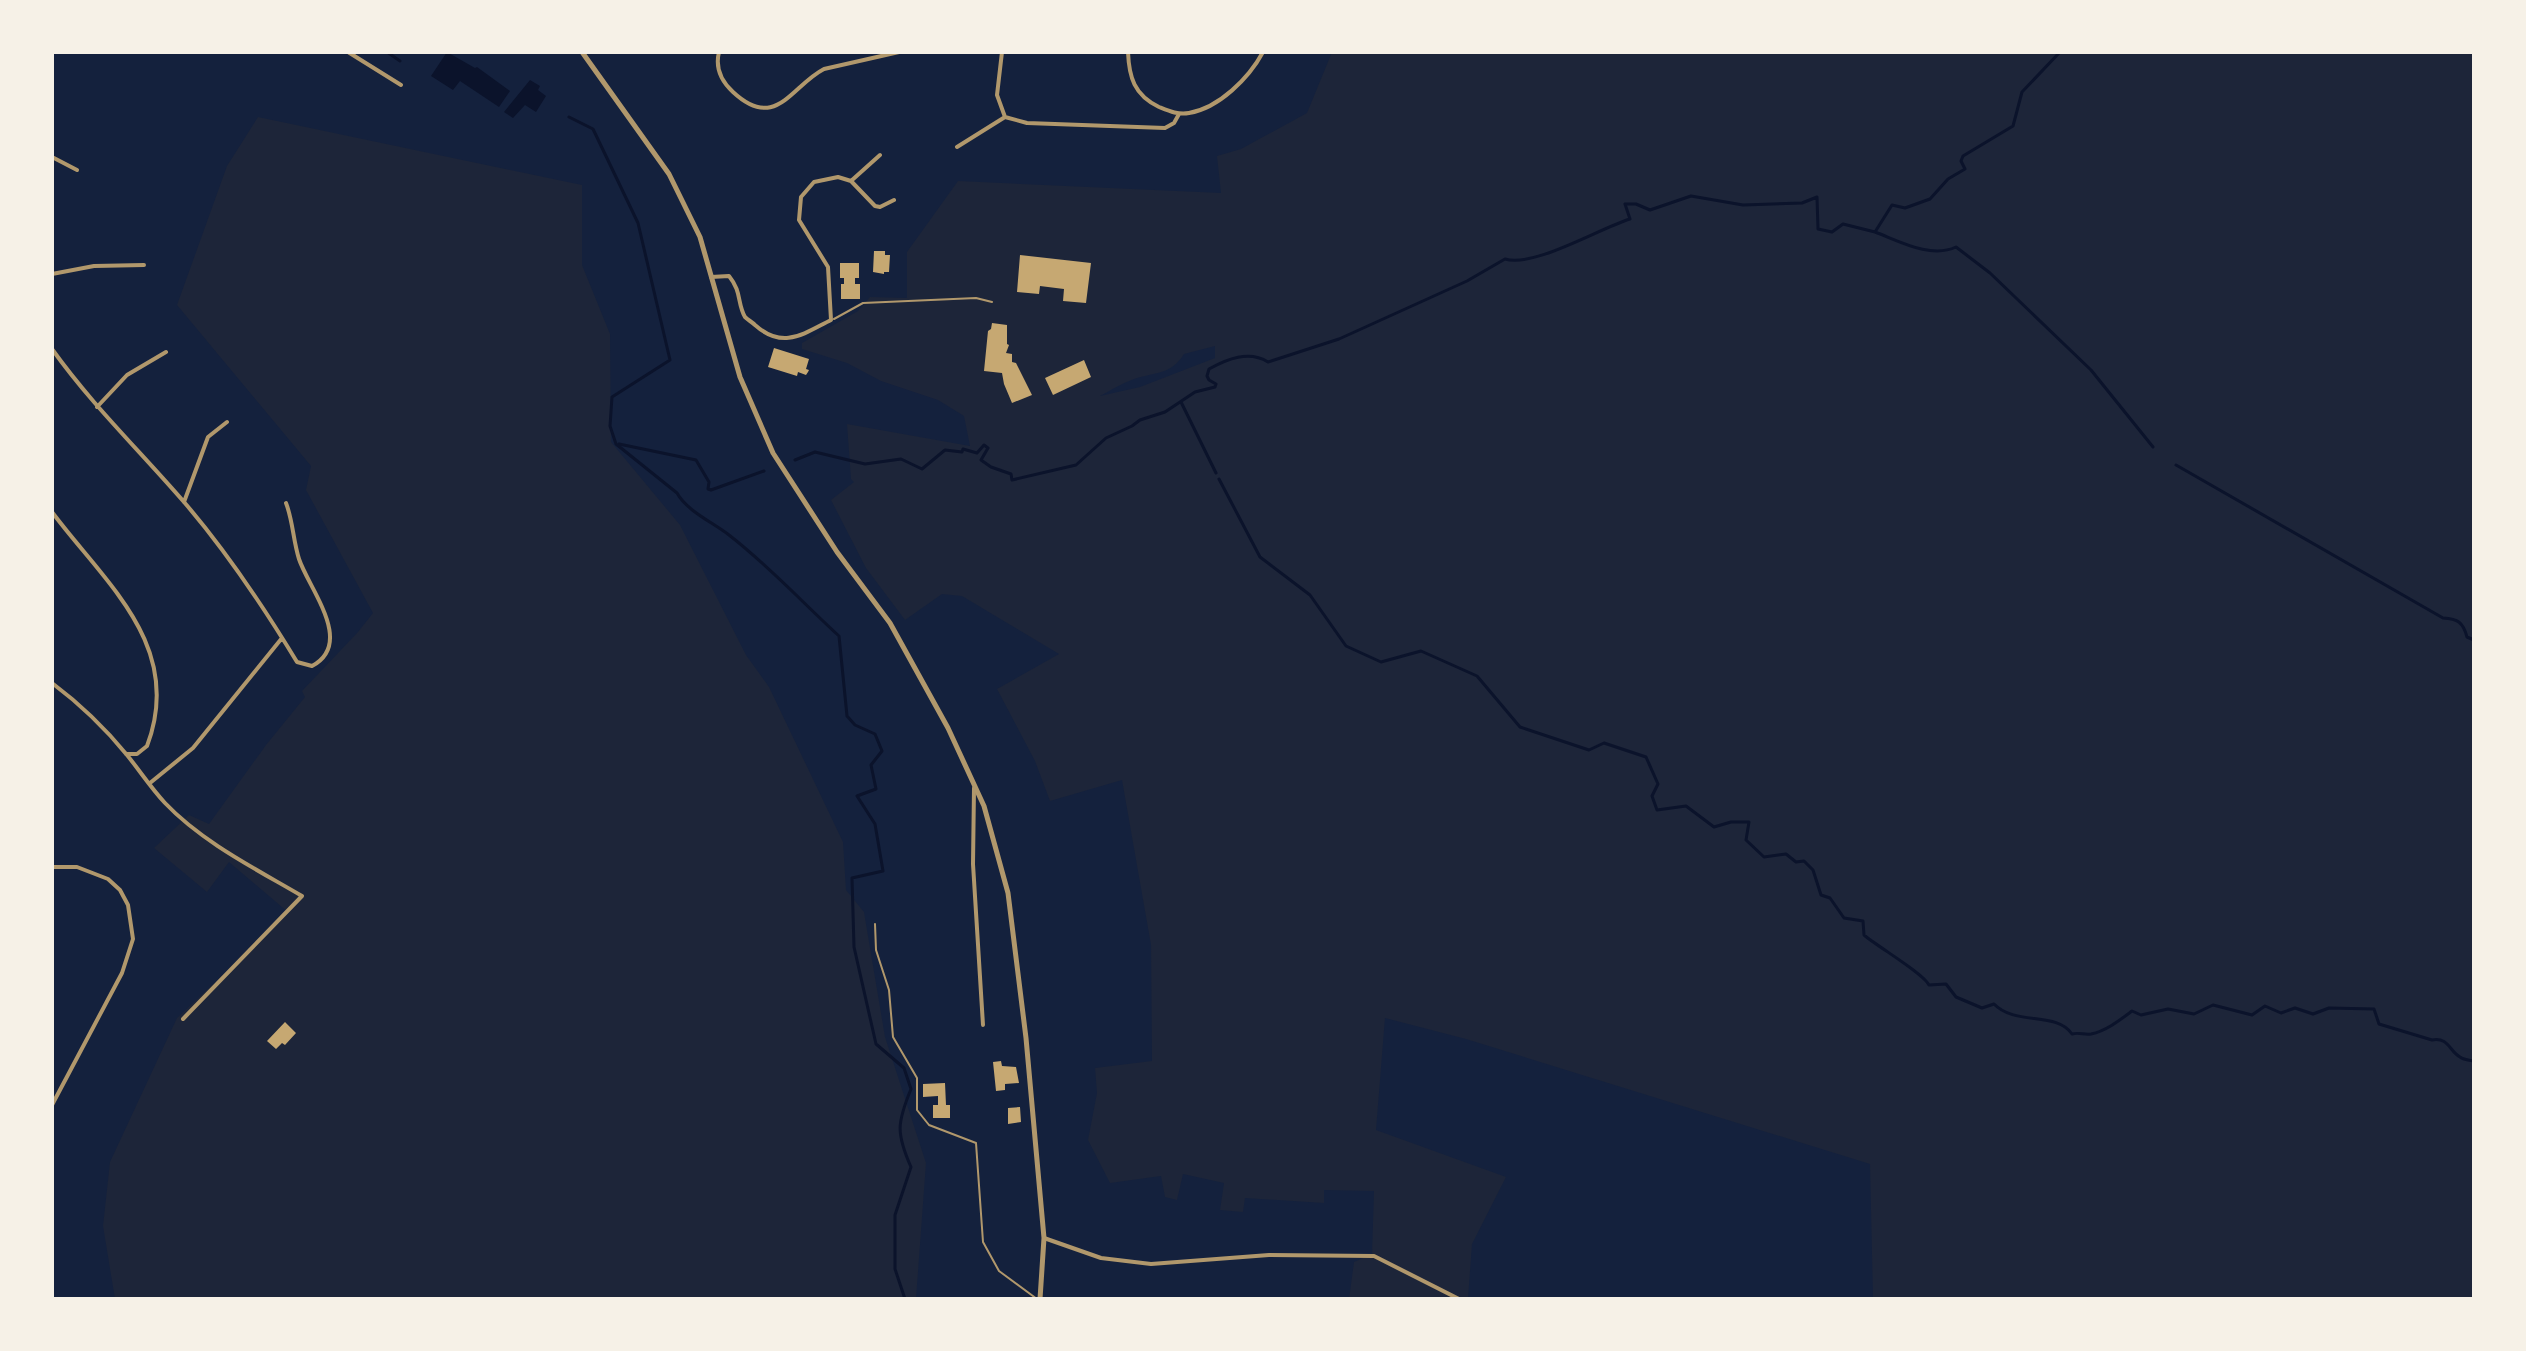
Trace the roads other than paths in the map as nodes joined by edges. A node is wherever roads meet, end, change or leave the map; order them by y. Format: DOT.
graph roads {
  1 [pos="348,52"];
  2 [pos="582,52"];
  3 [pos="719,52"];
  4 [pos="899,52"];
  5 [pos="1002,52"];
  6 [pos="1128,52"];
  7 [pos="1263,52"];
  8 [pos="401,85"];
  9 [pos="1179,114"];
  10 [pos="1005,117"];
  11 [pos="957,147"];
  12 [pos="880,155"];
  13 [pos="52,157"];
  14 [pos="77,170"];
  15 [pos="851,181"];
  16 [pos="894,200"];
  17 [pos="144,265"];
  18 [pos="52,274"];
  19 [pos="711,277"];
  20 [pos="992,302"];
  21 [pos="831,320"];
  22 [pos="52,349"];
  23 [pos="166,352"];
  24 [pos="97,407"];
  25 [pos="227,422"];
  26 [pos="184,502"];
  27 [pos="286,503"];
  28 [pos="52,512"];
  29 [pos="282,638"];
  30 [pos="52,683"];
  31 [pos="126,754"];
  32 [pos="974,781"];
  33 [pos="149,784"];
  34 [pos="52,867"];
  35 [pos="875,924"];
  36 [pos="183,1019"];
  37 [pos="983,1025"];
  38 [pos="52,1105"];
  39 [pos="1044,1238"];
  40 [pos="1038,1299"];
  41 [pos="1459,1299"];
  1 -- 8 [label="street"];
  2 -- 19 [label="street"];
  3 -- 4 [label="street"];
  5 -- 10 [label="street"];
  6 -- 9 [label="street"];
  7 -- 9 [label="street"];
  9 -- 10 [label="street"];
  10 -- 11 [label="street"];
  12 -- 15 [label="street"];
  13 -- 14 [label="street"];
  15 -- 16 [label="street"];
  15 -- 21 [label="street"];
  17 -- 18 [label="street"];
  19 -- 21 [label="street"];
  19 -- 32 [label="street"];
  20 -- 21 [label="lane"];
  22 -- 24 [label="street"];
  23 -- 24 [label="street"];
  24 -- 26 [label="street"];
  25 -- 26 [label="street"];
  26 -- 29 [label="street"];
  27 -- 29 [label="street"];
  28 -- 31 [label="street"];
  29 -- 33 [label="street"];
  30 -- 31 [label="street"];
  31 -- 33 [label="street"];
  32 -- 37 [label="street"];
  32 -- 39 [label="street"];
  33 -- 36 [label="street"];
  34 -- 38 [label="street"];
  35 -- 40 [label="lane"];
  39 -- 40 [label="street"];
  39 -- 41 [label="street"];
}
